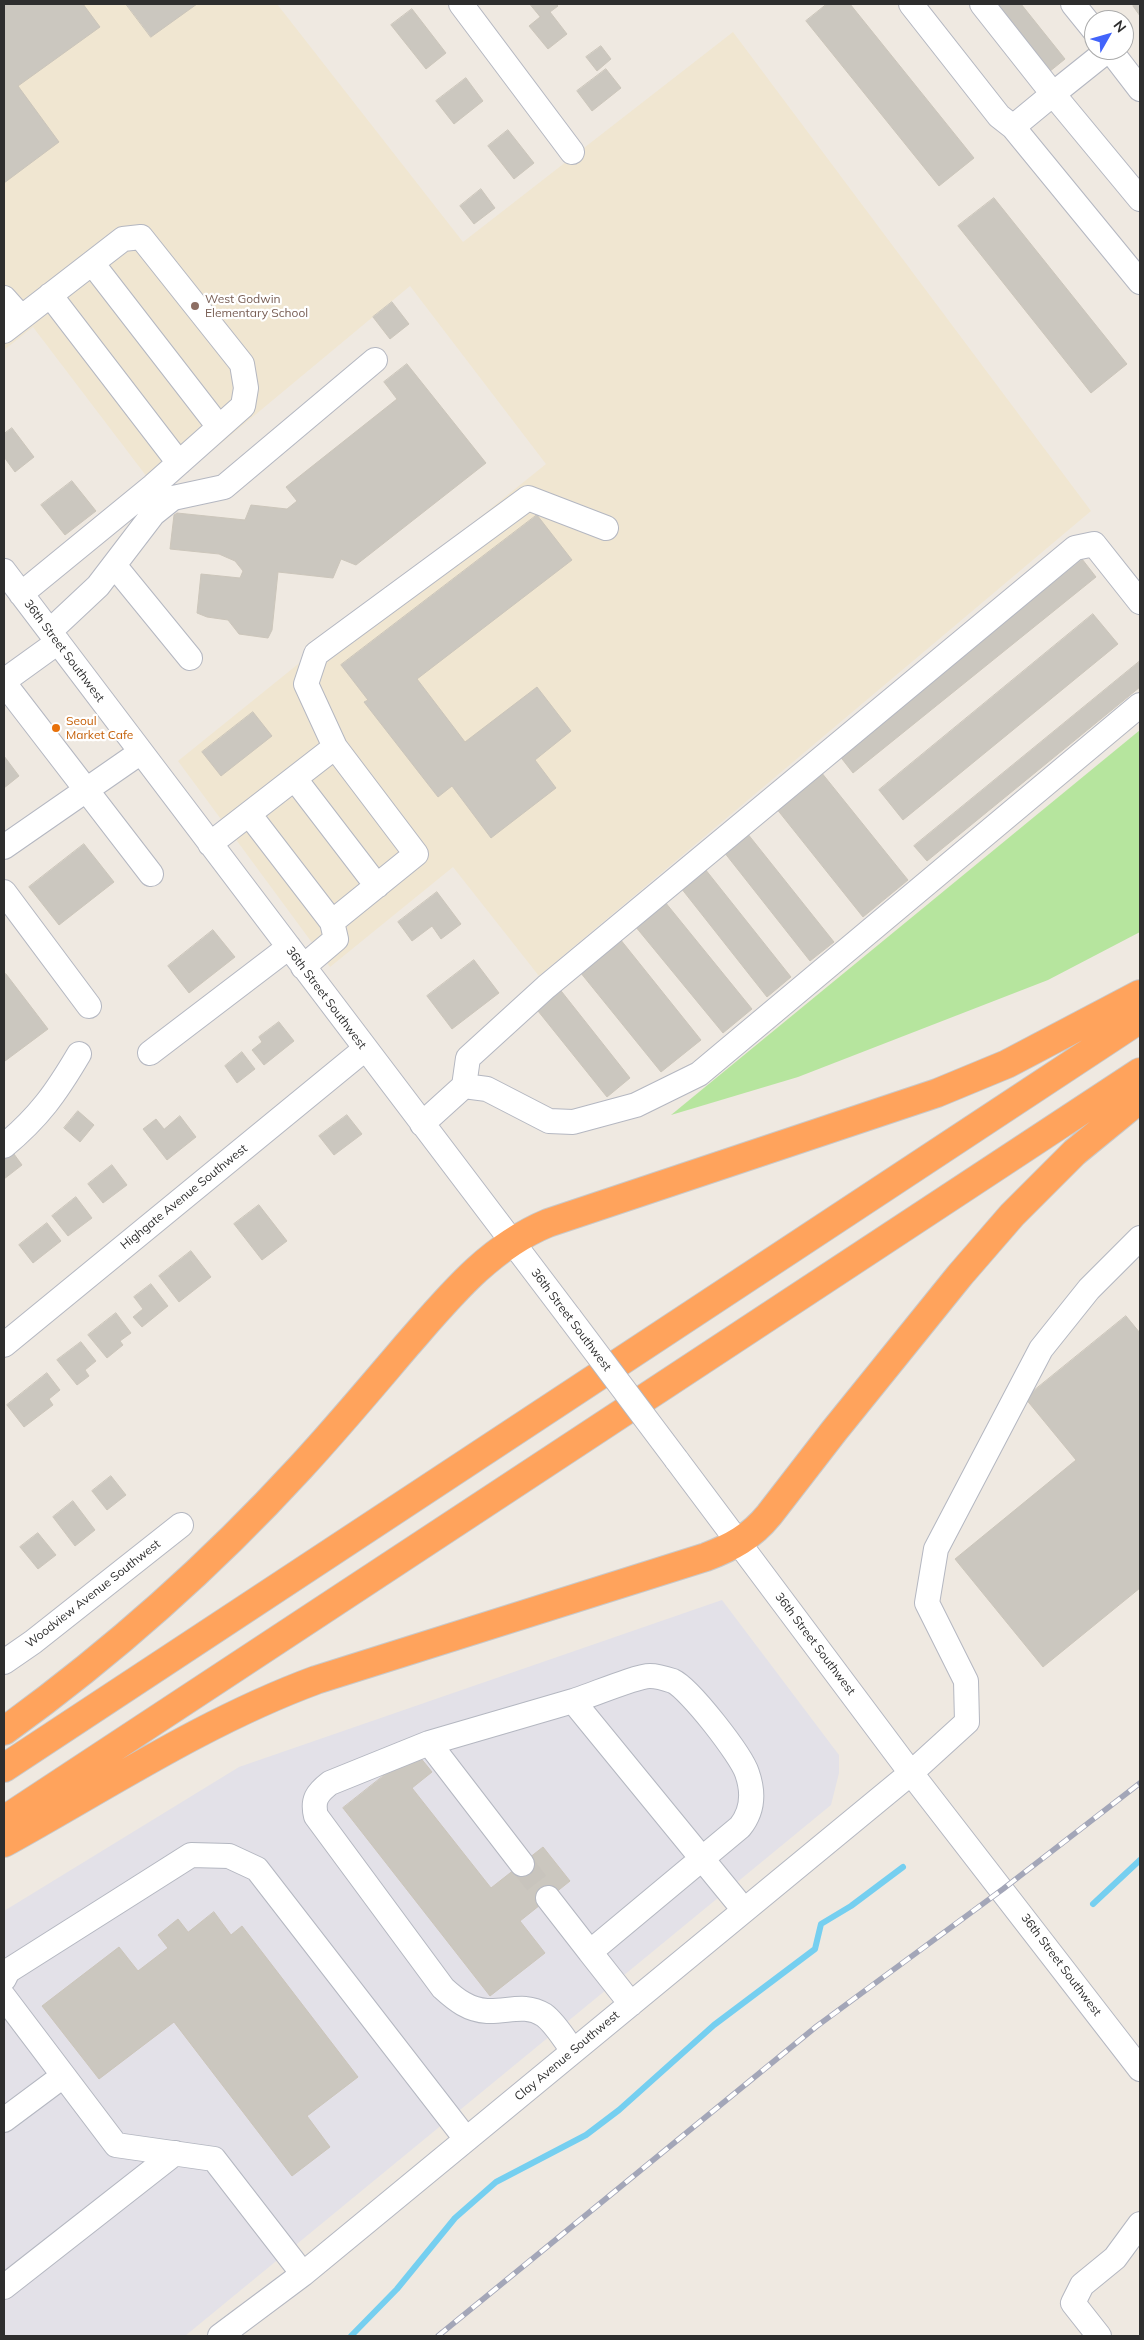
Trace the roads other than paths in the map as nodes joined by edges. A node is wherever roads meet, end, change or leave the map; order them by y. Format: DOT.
graph roads {
  1 [pos="460,4"];
  2 [pos="911,4"];
  3 [pos="982,4"];
  4 [pos="1073,4"];
  5 [pos="1084,18"];
  6 [pos="1096,60"];
  7 [pos="1117,60"];
  8 [pos="1140,89"];
  9 [pos="1053,94"];
  10 [pos="1013,127"];
  11 [pos="572,152"];
  12 [pos="1140,199"];
  13 [pos="92,263"];
  14 [pos="1140,282"];
  15 [pos="50,296"];
  16 [pos="4,298"];
  17 [pos="16,321"];
  18 [pos="374,360"];
  19 [pos="218,427"];
  20 [pos="176,466"];
  21 [pos="606,528"];
  22 [pos="114,565"];
  23 [pos="4,571"];
  24 [pos="21,594"];
  25 [pos="1140,602"];
  26 [pos="54,637"];
  27 [pos="190,658"];
  28 [pos="4,682"];
  29 [pos="1140,705"];
  30 [pos="335,748"];
  31 [pos="141,752"];
  32 [pos="295,779"];
  33 [pos="86,791"];
  34 [pos="249,814"];
  35 [pos="210,844"];
  36 [pos="4,847"];
  37 [pos="150,874"];
  38 [pos="377,886"];
  39 [pos="4,892"];
  40 [pos="332,922"];
  41 [pos="288,947"];
  42 [pos="303,967"];
  43 [pos="1140,994"];
  44 [pos="89,1006"];
  45 [pos="1140,1019"];
  46 [pos="365,1049"];
  47 [pos="150,1053"];
  48 [pos="78,1054"];
  49 [pos="1140,1072"];
  50 [pos="464,1086"];
  51 [pos="1140,1099"];
  52 [pos="422,1124"];
  53 [pos="4,1146"];
  54 [pos="1140,1238"];
  55 [pos="511,1241"];
  56 [pos="4,1346"];
  57 [pos="181,1525"];
  58 [pos="740,1542"];
  59 [pos="4,1662"];
  60 [pos="574,1701"];
  61 [pos="4,1731"];
  62 [pos="429,1743"];
  63 [pos="4,1768"];
  64 [pos="911,1773"];
  65 [pos="4,1820"];
  66 [pos="4,1843"];
  67 [pos="701,1860"];
  68 [pos="522,1864"];
  69 [pos="548,1898"];
  70 [pos="744,1910"];
  71 [pos="590,1952"];
  72 [pos="4,1979"];
  73 [pos="4,1997"];
  74 [pos="631,2004"];
  75 [pos="573,2051"];
  76 [pos="1140,2069"];
  77 [pos="63,2076"];
  78 [pos="4,2120"];
  79 [pos="466,2139"];
  80 [pos="175,2153"];
  81 [pos="1140,2224"];
  82 [pos="1140,2251"];
  83 [pos="1115,2258"];
  84 [pos="303,2274"];
  85 [pos="4,2288"];
  86 [pos="220,2336"];
  87 [pos="1098,2336"];
  1 -- 11 [label="street"];
  2 -- 10 [label="street"];
  3 -- 9 [label="street"];
  4 -- 5 [label="street"];
  6 -- 9 [label="street"];
  7 -- 8 [label="street"];
  9 -- 10 [label="street"];
  9 -- 12 [label="street"];
  10 -- 14 [label="street"];
  13 -- 15 [label="street"];
  13 -- 19 [label="street"];
  13 -- 19 [label="street"];
  15 -- 17 [label="street"];
  15 -- 20 [label="street"];
  16 -- 17 [label="street"];
  18 -- 22 [label="street"];
  19 -- 20 [label="street"];
  20 -- 24 [label="street"];
  21 -- 30 [label="street"];
  22 -- 26 [label="street"];
  22 -- 27 [label="street"];
  23 -- 24 [label="street, 36th Street Southwest"];
  24 -- 26 [label="street, 36th Street Southwest"];
  25 -- 50 [label="street"];
  26 -- 28 [label="street"];
  26 -- 31 [label="street, 36th Street Southwest"];
  28 -- 33 [label="street"];
  29 -- 50 [label="street"];
  30 -- 32 [label="street"];
  30 -- 38 [label="street"];
  31 -- 33 [label="street"];
  31 -- 35 [label="street, 36th Street Southwest"];
  32 -- 34 [label="street"];
  32 -- 38 [label="street"];
  33 -- 36 [label="street"];
  33 -- 37 [label="street"];
  34 -- 35 [label="street"];
  34 -- 40 [label="street"];
  35 -- 41 [label="street, 36th Street Southwest"];
  38 -- 40 [label="street"];
  39 -- 44 [label="street"];
  40 -- 42 [label="street"];
  41 -- 42 [label="street, 36th Street Southwest"];
  41 -- 47 [label="street"];
  42 -- 46 [label="street, 36th Street Southwest"];
  43 -- 55 [label="highway"];
  45 -- 63 [label="highway"];
  46 -- 52 [label="street, 36th Street Southwest"];
  46 -- 56 [label="street, Highgate Avenue Southwest"];
  48 -- 53 [label="street"];
  49 -- 65 [label="highway"];
  50 -- 52 [label="street"];
  51 -- 58 [label="highway"];
  52 -- 55 [label="street, 36th Street Southwest"];
  54 -- 64 [label="street, Clay Avenue Southwest"];
  55 -- 58 [label="street, 36th Street Southwest, bridge"];
  55 -- 61 [label="highway"];
  57 -- 59 [label="street, Woodview Avenue Southwest"];
  58 -- 64 [label="street, 36th Street Southwest"];
  58 -- 66 [label="highway"];
  60 -- 62 [label="street"];
  60 -- 67 [label="street"];
  60 -- 67 [label="street"];
  62 -- 68 [label="street"];
  62 -- 75 [label="street"];
  64 -- 70 [label="street, Clay Avenue Southwest"];
  64 -- 76 [label="street, 36th Street Southwest"];
  67 -- 70 [label="street"];
  67 -- 71 [label="street"];
  69 -- 71 [label="street"];
  70 -- 74 [label="street, Clay Avenue Southwest"];
  71 -- 74 [label="street"];
  72 -- 79 [label="street"];
  73 -- 77 [label="street"];
  74 -- 75 [label="street, Clay Avenue Southwest"];
  75 -- 79 [label="street, Clay Avenue Southwest"];
  77 -- 78 [label="street"];
  77 -- 80 [label="street"];
  79 -- 84 [label="street, Clay Avenue Southwest"];
  80 -- 84 [label="street"];
  80 -- 85 [label="street"];
  81 -- 83 [label="street"];
  82 -- 83 [label="street"];
  83 -- 87 [label="street"];
  84 -- 86 [label="street, Clay Avenue Southwest"];
}
